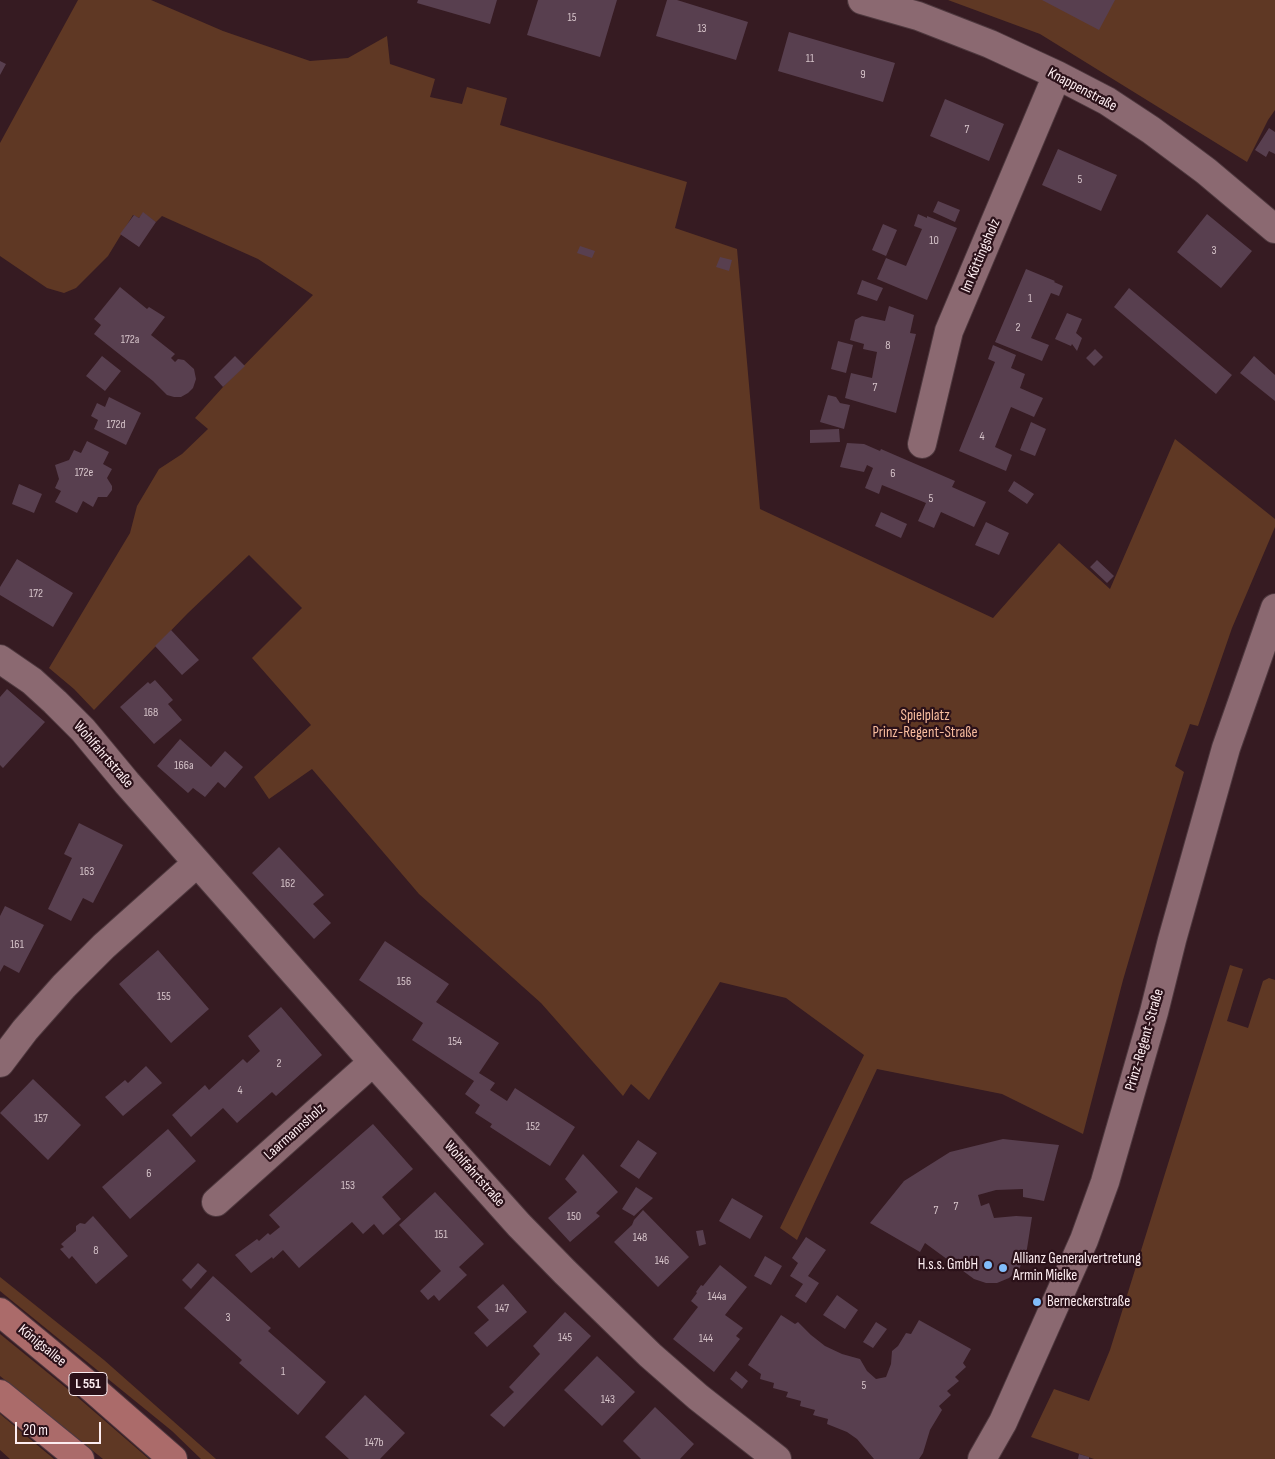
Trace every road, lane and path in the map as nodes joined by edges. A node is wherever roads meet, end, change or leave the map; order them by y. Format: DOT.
graph roads {
  1 [pos="862,0"];
  2 [pos="1057,75"];
  3 [pos="1275,229"];
  4 [pos="922,444"];
  5 [pos="1275,608"];
  6 [pos="0,659"];
  7 [pos="197,863"];
  8 [pos="372,1062"];
  9 [pos="0,1063"];
  10 [pos="216,1202"];
  11 [pos="0,1312"];
  12 [pos="0,1394"];
  13 [pos="80,1459"];
  14 [pos="173,1459"];
  15 [pos="777,1459"];
  16 [pos="982,1459"];
  1 -- 2 [label="street, Knappenstraße"];
  2 -- 3 [label="street, Knappenstraße"];
  2 -- 4 [label="street, Im Köttingsholz"];
  5 -- 16 [label="street, Prinz-Regent-Straße"];
  6 -- 7 [label="street, Wohlfahrtstraße"];
  7 -- 8 [label="street, Wohlfahrtstraße"];
  7 -- 9 [label="street"];
  8 -- 10 [label="street, Laarmannsholz"];
  8 -- 15 [label="street, Wohlfahrtstraße"];
  11 -- 14 [label="main road, Königsallee / L 551"];
  12 -- 13 [label="main road"];
}
